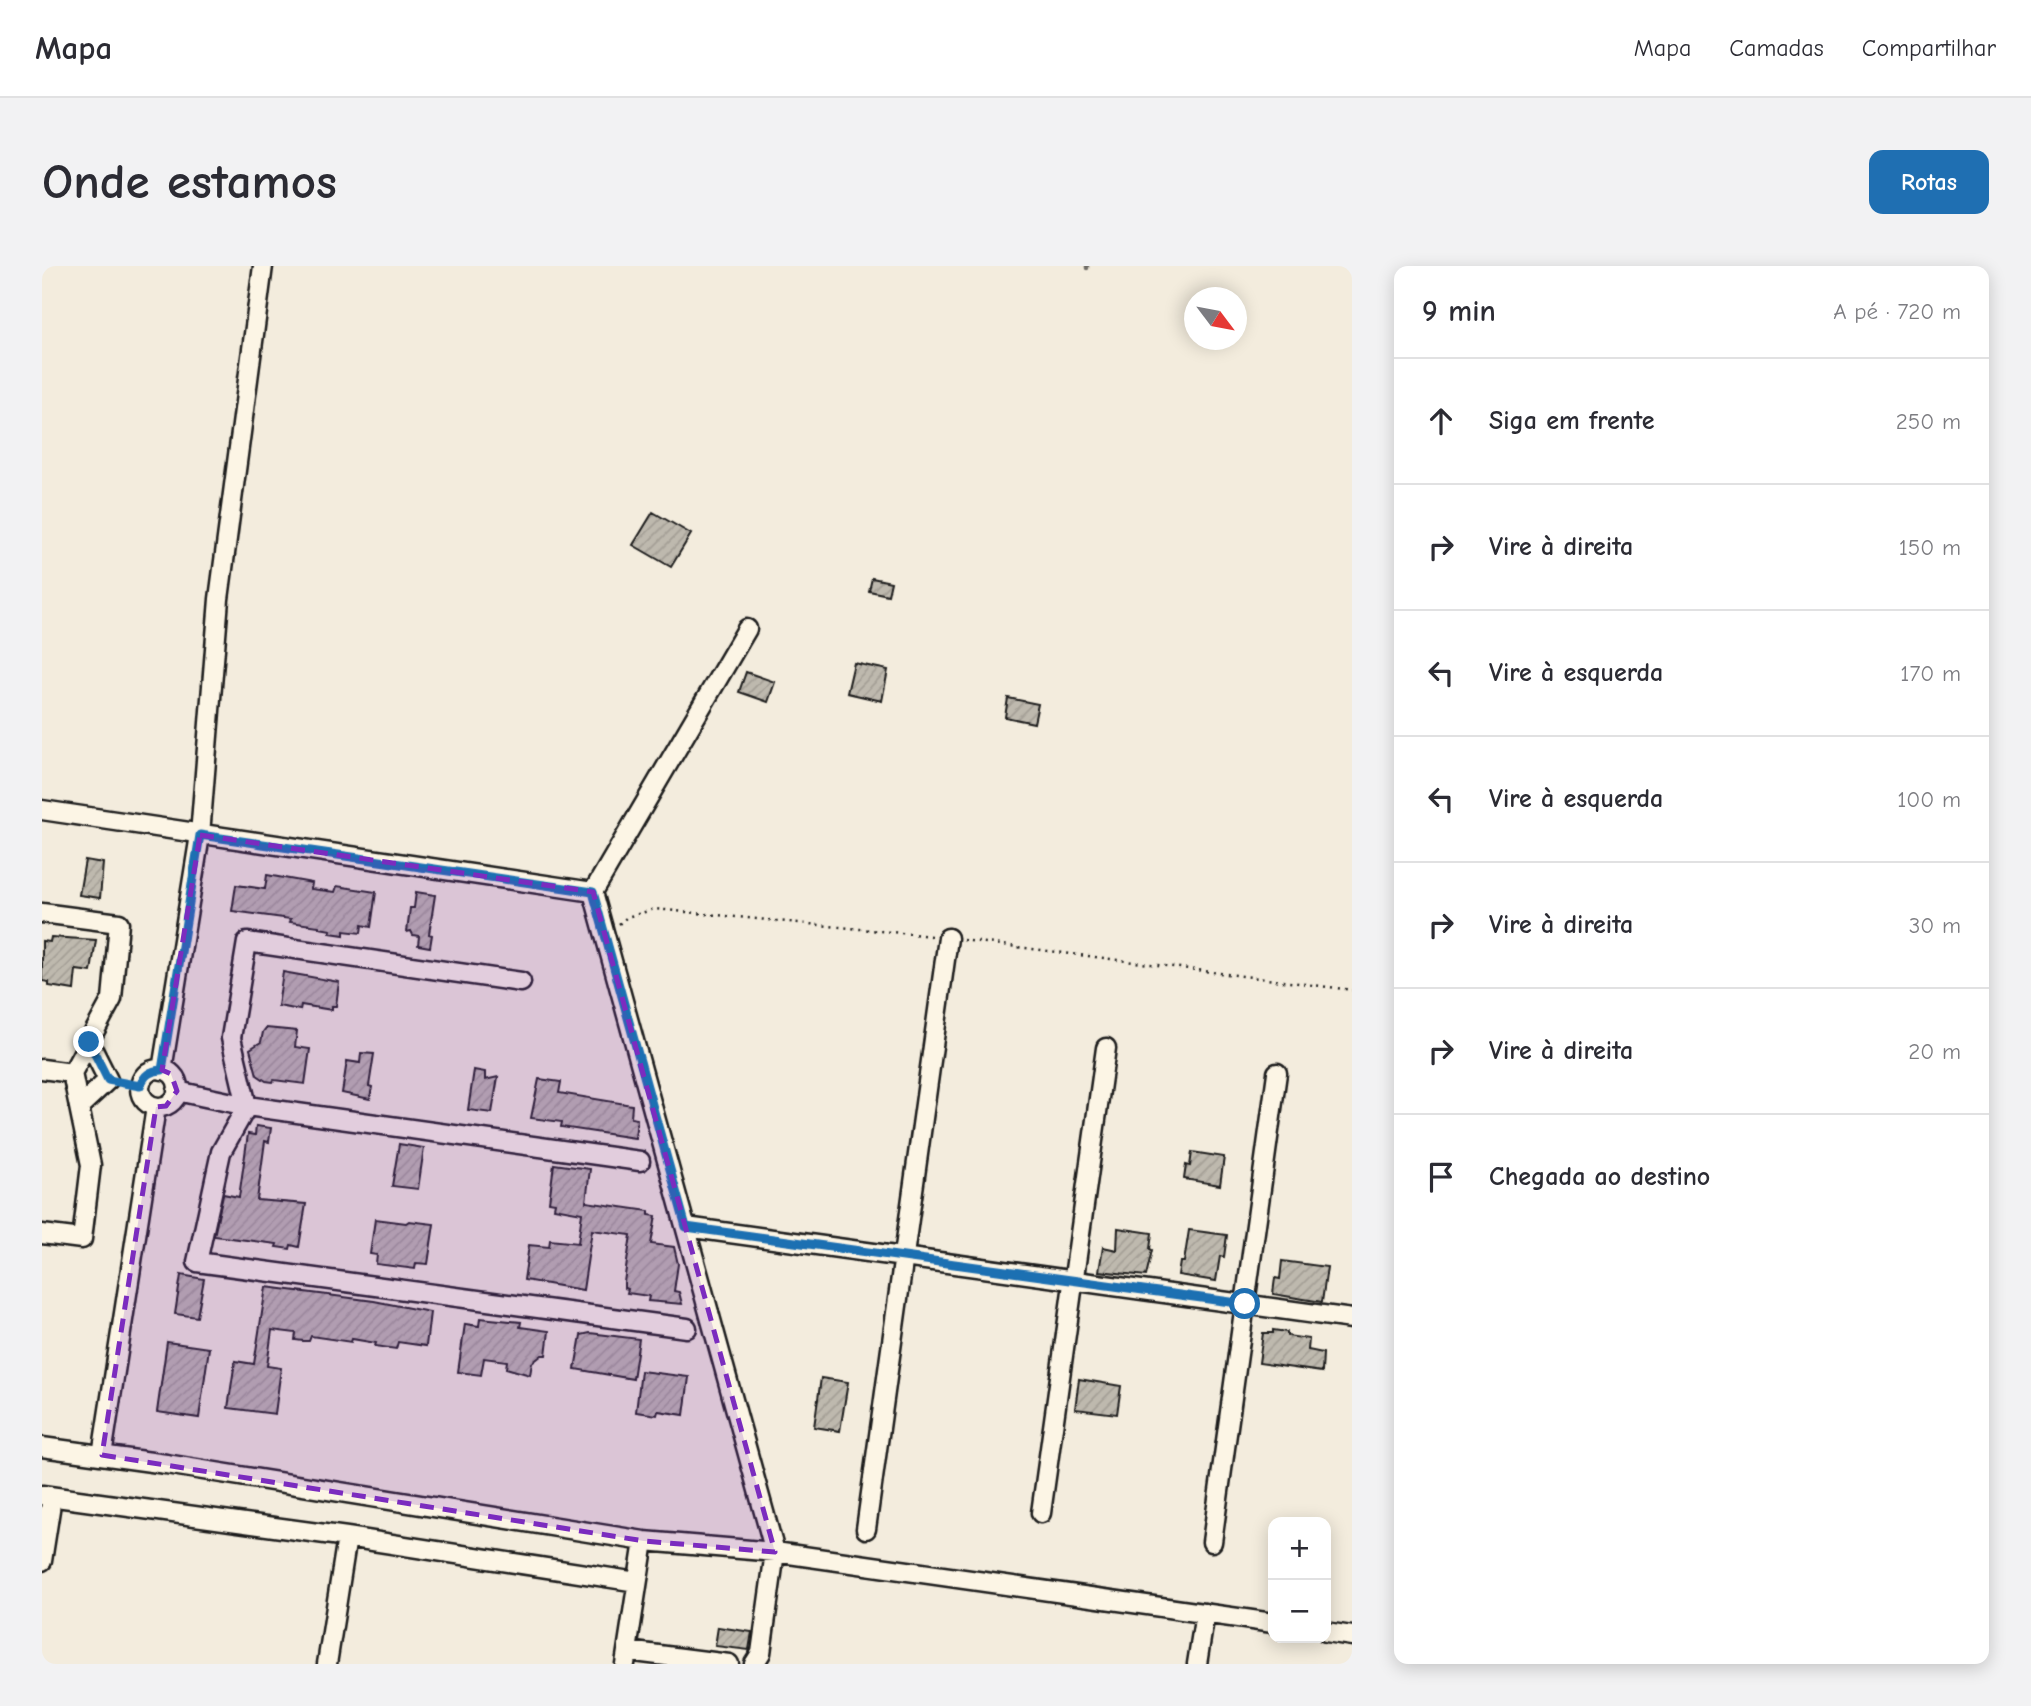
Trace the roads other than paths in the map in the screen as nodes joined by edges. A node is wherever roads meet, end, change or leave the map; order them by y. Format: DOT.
graph roads {
  1 [pos="263,266"];
  2 [pos="747,629"];
  3 [pos="42,810"];
  4 [pos="200,835"];
  5 [pos="593,892"];
  6 [pos="42,913"];
  7 [pos="948,938"];
  8 [pos="521,982"];
  9 [pos="89,1042"];
  10 [pos="1106,1048"];
  11 [pos="42,1069"];
  12 [pos="162,1070"];
  13 [pos="72,1073"];
  14 [pos="1277,1073"];
  15 [pos="108,1080"];
  16 [pos="140,1086"];
  17 [pos="177,1091"];
  18 [pos="247,1106"];
  19 [pos="79,1107"];
  20 [pos="156,1107"];
  21 [pos="640,1161"];
  22 [pos="686,1227"];
  23 [pos="42,1234"];
  24 [pos="904,1257"];
  25 [pos="1074,1280"];
  26 [pos="1245,1304"];
  27 [pos="1352,1319"];
  28 [pos="687,1328"];
  29 [pos="42,1447"];
  30 [pos="102,1455"];
  31 [pos="47,1496"];
  32 [pos="1041,1513"];
  33 [pos="866,1529"];
  34 [pos="347,1537"];
  35 [pos="643,1541"];
  36 [pos="1212,1542"];
  37 [pos="775,1552"];
  38 [pos="42,1561"];
  39 [pos="637,1583"];
  40 [pos="1205,1613"];
  41 [pos="1268,1622"];
  42 [pos="1331,1633"];
  43 [pos="1352,1636"];
  44 [pos="626,1658"];
  45 [pos="327,1664"];
  46 [pos="729,1664"];
  47 [pos="754,1664"];
  48 [pos="1197,1664"];
  1 -- 4 [label="street"];
  2 -- 5 [label="street"];
  3 -- 4 [label="street"];
  4 -- 5 [label="street"];
  4 -- 12 [label="street"];
  5 -- 22 [label="street"];
  6 -- 9 [label="street"];
  7 -- 24 [label="street"];
  8 -- 18 [label="street"];
  9 -- 13 [label="street"];
  9 -- 15 [label="street"];
  10 -- 25 [label="street"];
  11 -- 13 [label="street"];
  12 -- 16 [label="street"];
  12 -- 17 [label="street"];
  13 -- 19 [label="street"];
  14 -- 26 [label="street"];
  15 -- 16 [label="street"];
  15 -- 19 [label="street"];
  16 -- 20 [label="street"];
  17 -- 18 [label="street"];
  17 -- 20 [label="street"];
  18 -- 21 [label="street"];
  18 -- 28 [label="street"];
  19 -- 23 [label="street"];
  20 -- 30 [label="street"];
  22 -- 24 [label="street"];
  22 -- 37 [label="street"];
  24 -- 25 [label="street"];
  24 -- 33 [label="street"];
  25 -- 26 [label="street"];
  25 -- 32 [label="street"];
  26 -- 27 [label="street"];
  26 -- 36 [label="street"];
  29 -- 30 [label="street"];
  30 -- 35 [label="street"];
  31 -- 34 [label="street"];
  31 -- 38 [label="street"];
  34 -- 39 [label="street"];
  34 -- 45 [label="street"];
  35 -- 37 [label="street"];
  35 -- 39 [label="street"];
  37 -- 40 [label="street"];
  37 -- 47 [label="street"];
  39 -- 44 [label="street"];
  40 -- 41 [label="street"];
  40 -- 48 [label="street"];
  42 -- 43 [label="street"];
  44 -- 46 [label="street"];
}
